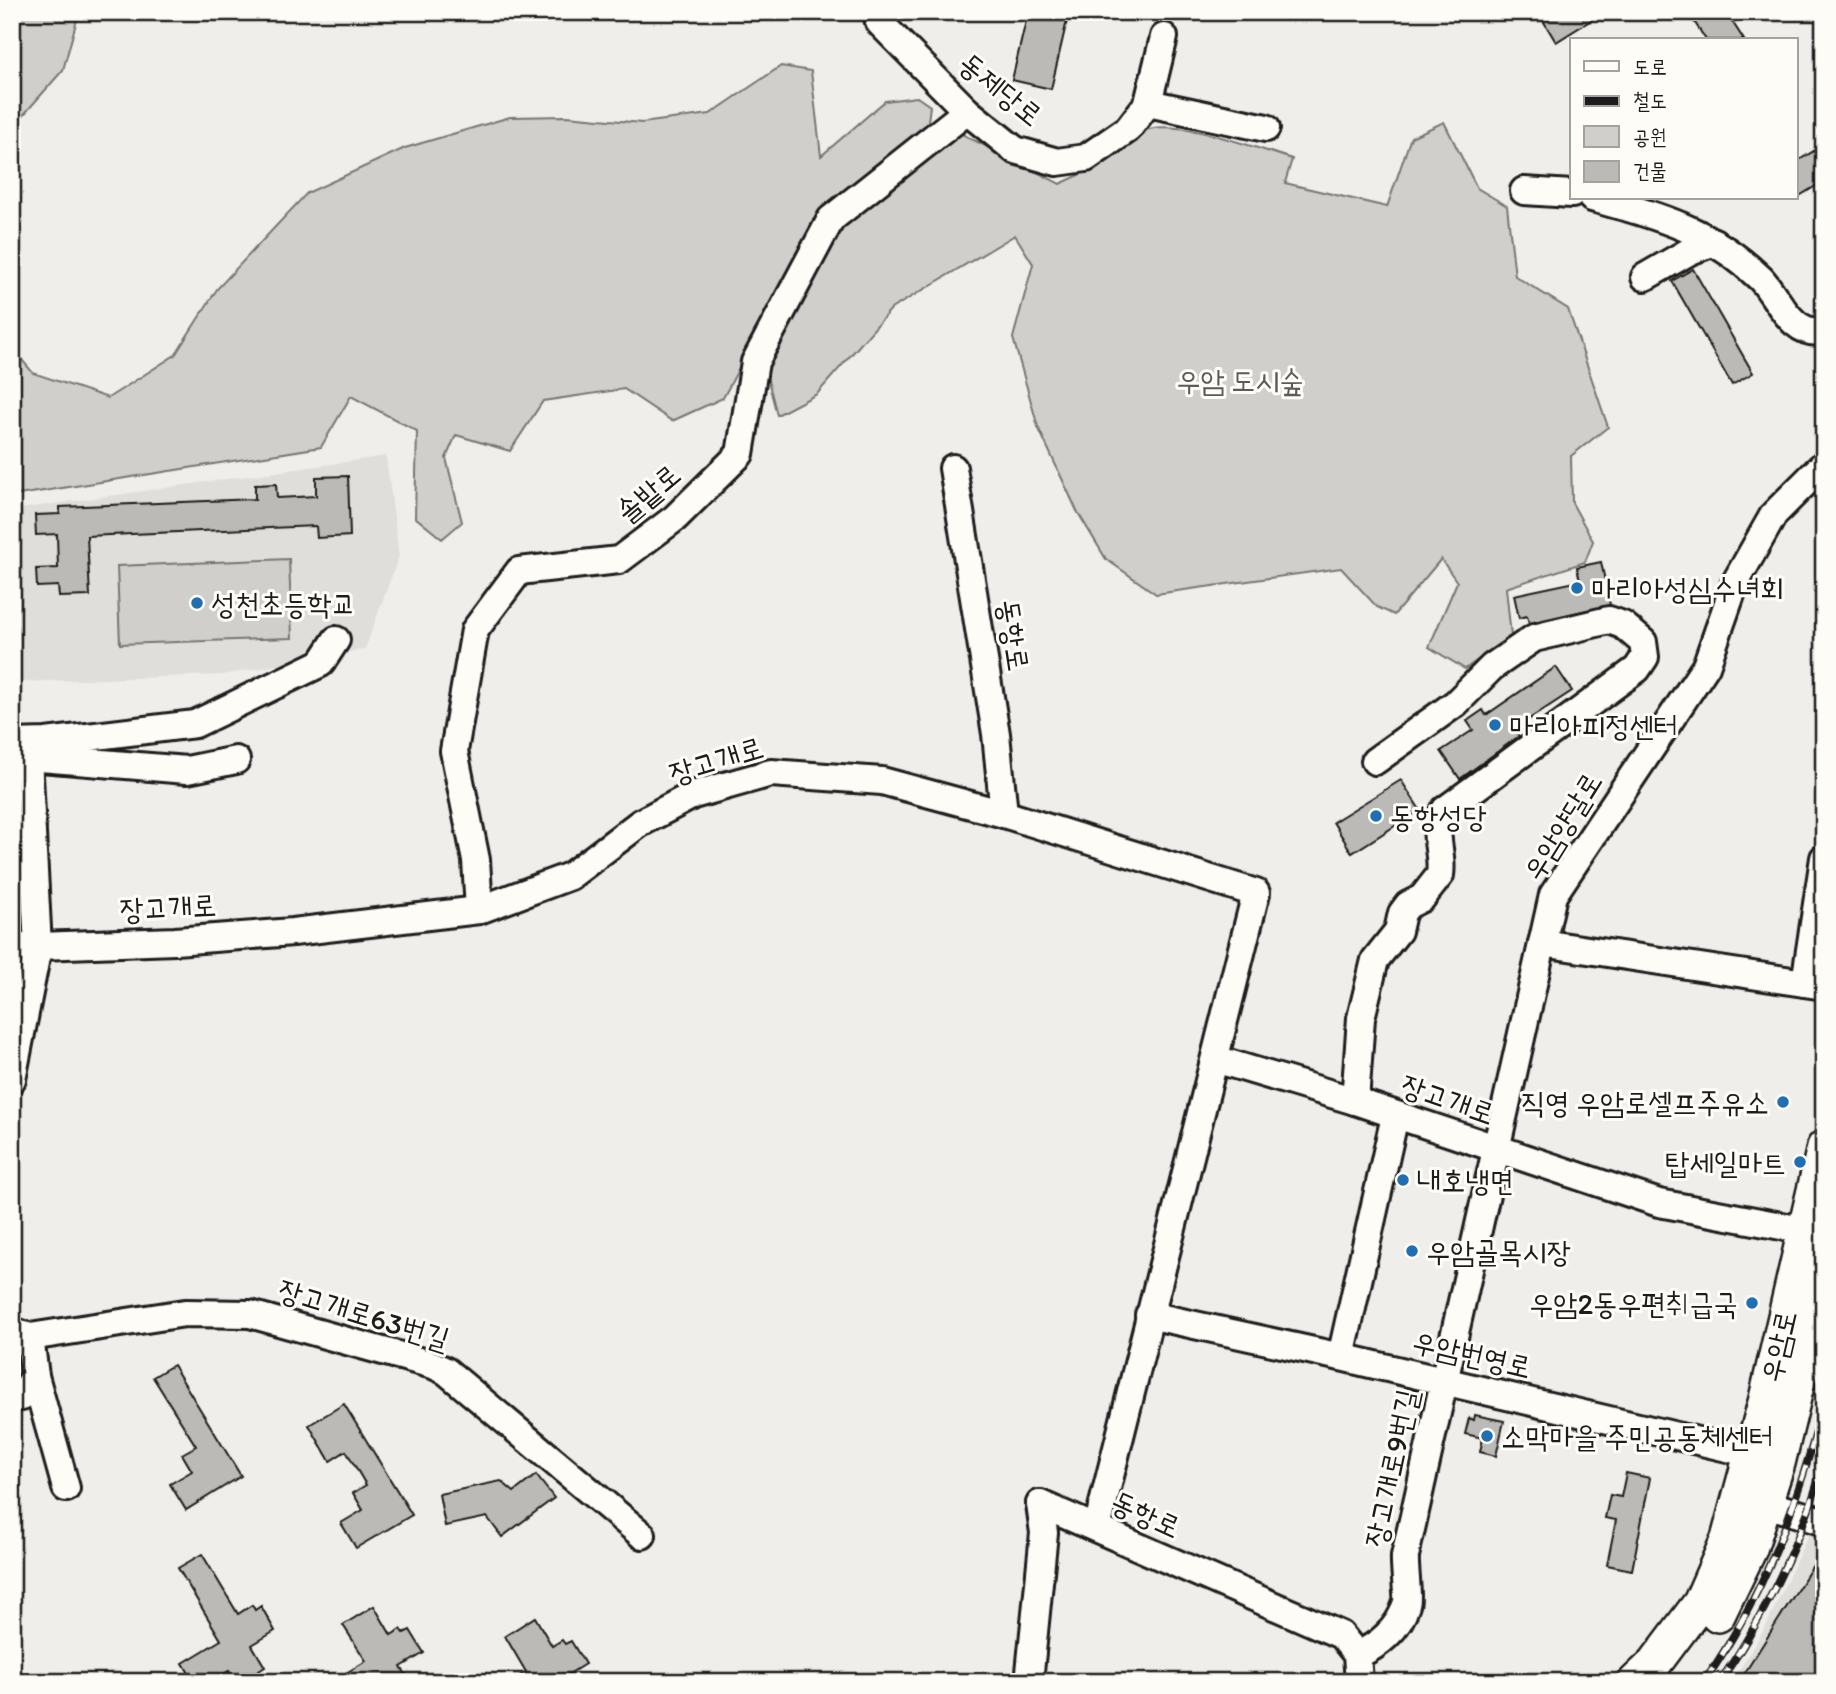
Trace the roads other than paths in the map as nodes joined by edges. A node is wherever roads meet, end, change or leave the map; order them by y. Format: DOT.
graph roads {
  1 [pos="877,12"];
  2 [pos="1164,37"];
  3 [pos="1148,103"];
  4 [pos="967,111"];
  5 [pos="1266,128"];
  6 [pos="1524,191"];
  7 [pos="1570,194"];
  8 [pos="1598,200"];
  9 [pos="1714,242"];
  10 [pos="1645,277"];
  11 [pos="1824,331"];
  12 [pos="1824,464"];
  13 [pos="953,468"];
  14 [pos="336,640"];
  15 [pos="19,747"];
  16 [pos="236,760"];
  17 [pos="1375,761"];
  18 [pos="1004,814"];
  19 [pos="1824,858"];
  20 [pos="479,910"];
  21 [pos="1542,943"];
  22 [pos="25,947"];
  23 [pos="1814,984"];
  24 [pos="1215,1059"];
  25 [pos="12,1079"];
  26 [pos="1355,1101"];
  27 [pos="1395,1116"];
  28 [pos="1824,1147"];
  29 [pos="1496,1151"];
  30 [pos="1814,1232"];
  31 [pos="1824,1275"];
  32 [pos="1149,1315"];
  33 [pos="21,1334"];
  34 [pos="1341,1357"];
  35 [pos="35,1376"];
  36 [pos="1444,1381"];
  37 [pos="12,1398"];
  38 [pos="1765,1457"];
  39 [pos="66,1488"];
  40 [pos="1752,1499"];
  41 [pos="1824,1522"];
  42 [pos="1097,1528"];
  43 [pos="642,1535"];
  44 [pos="1357,1655"];
  45 [pos="1029,1682"];
  46 [pos="1359,1682"];
  47 [pos="1635,1682"];
  48 [pos="1664,1682"];
  1 -- 4 [label="street, 동제당로"];
  2 -- 3 [label="street, 동제당로"];
  3 -- 4 [label="street, 동제당로"];
  3 -- 5 [label="street"];
  4 -- 20 [label="street, 솔밭로"];
  6 -- 7 [label="street"];
  8 -- 9 [label="street"];
  9 -- 10 [label="street"];
  9 -- 11 [label="street"];
  12 -- 21 [label="street, 우암양달로"];
  13 -- 18 [label="street, 동항로"];
  14 -- 15 [label="street"];
  15 -- 16 [label="street"];
  15 -- 22 [label="street"];
  17 -- 26 [label="street"];
  18 -- 20 [label="street, 장고개로"];
  18 -- 24 [label="street, 장고개로"];
  19 -- 23 [label="street"];
  20 -- 22 [label="street, 장고개로"];
  21 -- 23 [label="street"];
  21 -- 29 [label="street, 우암양달로"];
  22 -- 25 [label="street"];
  24 -- 26 [label="street, 장고개로"];
  24 -- 32 [label="street, 장고개로"];
  26 -- 27 [label="street, 장고개로"];
  27 -- 29 [label="street, 장고개로"];
  27 -- 34 [label="street"];
  28 -- 30 [label="main road, 우암로"];
  29 -- 30 [label="street, 장고개로"];
  29 -- 36 [label="street, 장고개로9번길"];
  30 -- 38 [label="main road, 우암로"];
  31 -- 38 [label="main road, 우암로"];
  32 -- 34 [label="street, 우암번영로"];
  32 -- 42 [label="street, 장고개로"];
  33 -- 35 [label="street"];
  33 -- 43 [label="street, 장고개로63번길"];
  34 -- 36 [label="street, 우암번영로"];
  35 -- 37 [label="street"];
  35 -- 39 [label="street"];
  36 -- 38 [label="street, 우암번영로"];
  36 -- 44 [label="street, 장고개로9번길"];
  38 -- 40 [label="main road, 우암로"];
  40 -- 41 [label="street"];
  40 -- 47 [label="main road, 우암로"];
  40 -- 48 [label="main road, 우암로"];
  42 -- 44 [label="street, 동항로"];
  42 -- 45 [label="street, 동항로"];
  44 -- 46 [label="street"];
}
